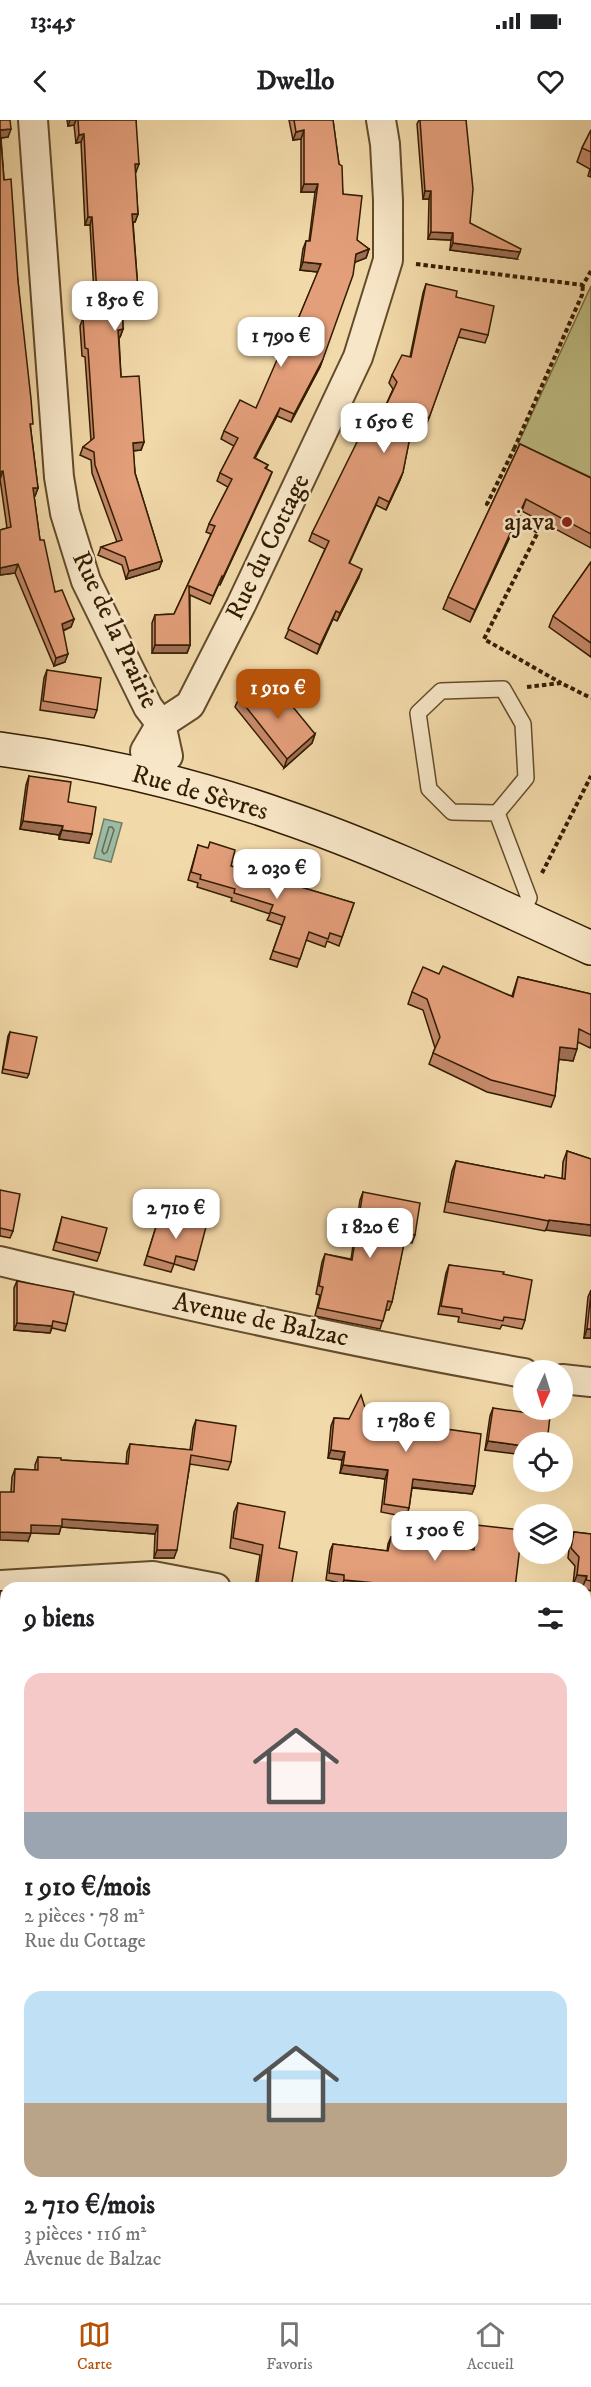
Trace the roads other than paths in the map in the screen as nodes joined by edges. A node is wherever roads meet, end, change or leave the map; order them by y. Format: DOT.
graph roads {
  1 [pos="33,120"];
  2 [pos="381,120"];
  3 [pos="161,724"];
  4 [pos="0,749"];
  5 [pos="148,776"];
  6 [pos="496,813"];
  7 [pos="525,907"];
  8 [pos="591,948"];
  9 [pos="0,1261"];
  10 [pos="513,1371"];
  11 [pos="573,1380"];
  12 [pos="591,1382"];
  13 [pos="51,1582"];
  14 [pos="184,1582"];
  1 -- 3 [label="street, Rue de la Prairie"];
  2 -- 3 [label="street, Rue du Cottage"];
  3 -- 5 [label="street"];
  4 -- 5 [label="main road, Rue de Sèvres"];
  5 -- 7 [label="main road, Rue de Sèvres"];
  6 -- 6 [label="lane"];
  6 -- 7 [label="lane"];
  7 -- 8 [label="main road, Rue de Sèvres"];
  9 -- 10 [label="street, Avenue de Balzac"];
  11 -- 12 [label="street"];
  13 -- 14 [label="street"];
}
